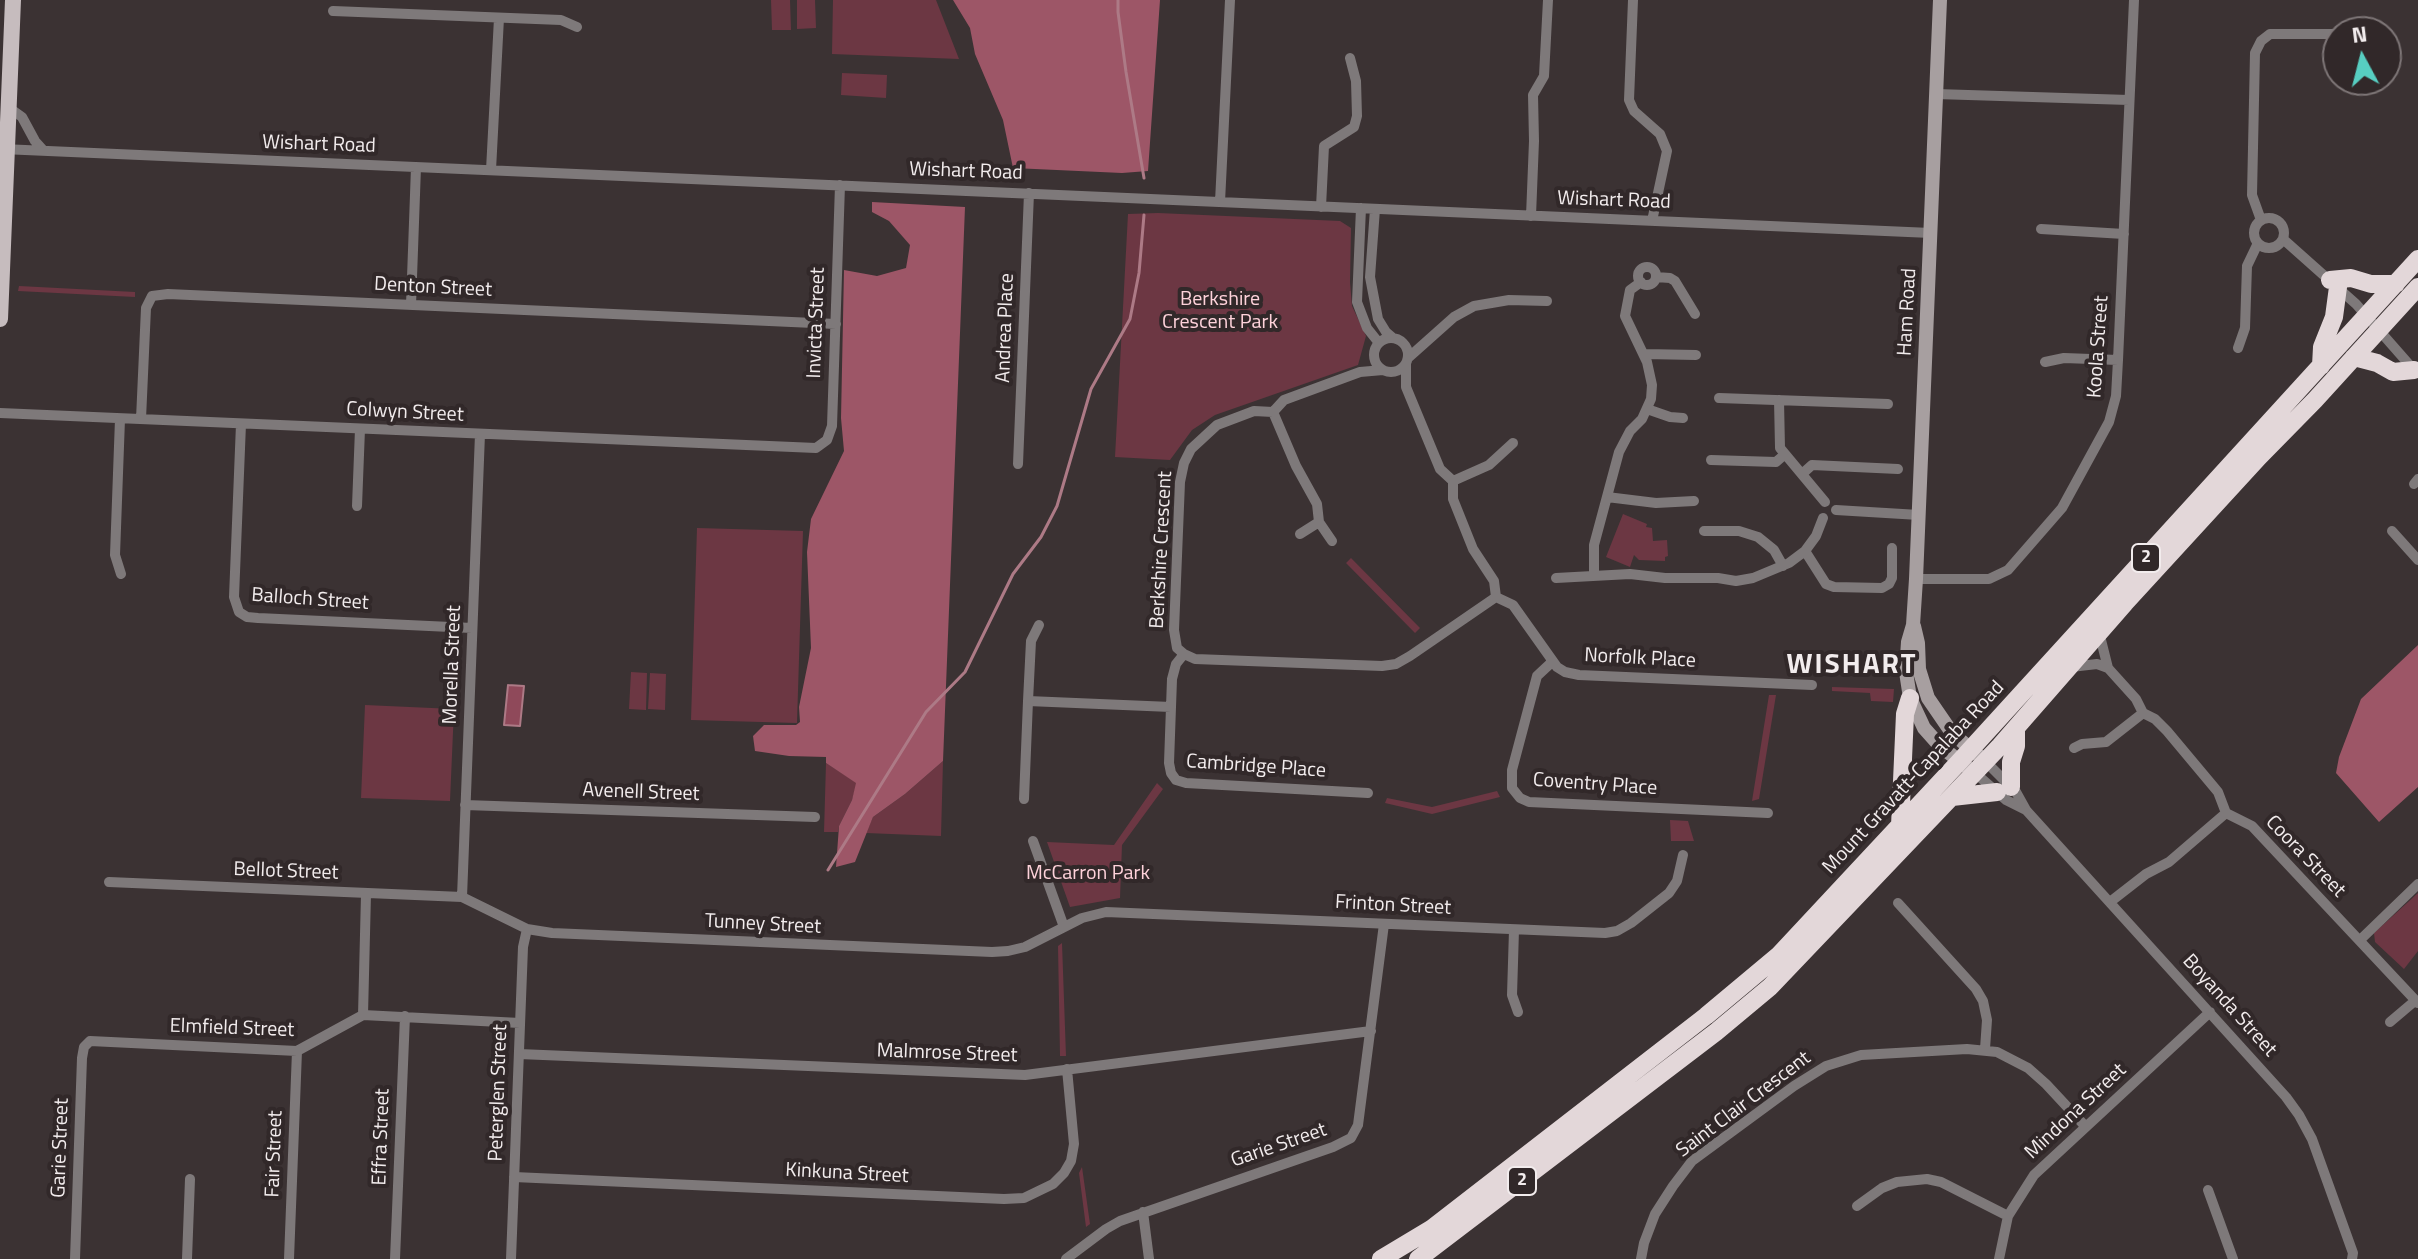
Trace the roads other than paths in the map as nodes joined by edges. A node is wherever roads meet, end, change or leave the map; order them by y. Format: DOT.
graph roads {
  1 [pos="13,0"];
  2 [pos="1230,0"];
  3 [pos="1548,0"];
  4 [pos="1633,0"];
  5 [pos="1940,0"];
  6 [pos="2134,0"];
  7 [pos="333,11"];
  8 [pos="499,18"];
  9 [pos="577,27"];
  10 [pos="2322,34"];
  11 [pos="1350,58"];
  12 [pos="1936,94"];
  13 [pos="2129,100"];
  14 [pos="8,107"];
  15 [pos="3,150"];
  16 [pos="44,151"];
  17 [pos="416,167"];
  18 [pos="491,170"];
  19 [pos="840,185"];
  20 [pos="1029,193"];
  21 [pos="1220,202"];
  22 [pos="1321,207"];
  23 [pos="1361,208"];
  24 [pos="1375,209"];
  25 [pos="1531,216"];
  26 [pos="2261,220"];
  27 [pos="1652,221"];
  28 [pos="2041,229"];
  29 [pos="1931,233"];
  30 [pos="2124,234"];
  31 [pos="2283,239"];
  32 [pos="2258,243"];
  33 [pos="2418,259"];
  34 [pos="2334,284"];
  35 [pos="2396,284"];
  36 [pos="2418,287"];
  37 [pos="1547,301"];
  38 [pos="411,305"];
  39 [pos="1695,314"];
  40 [pos="0,319"];
  41 [pos="2372,323"];
  42 [pos="836,324"];
  43 [pos="1398,340"];
  44 [pos="1425,341"];
  45 [pos="1379,343"];
  46 [pos="2238,348"];
  47 [pos="1645,354"];
  48 [pos="1696,355"];
  49 [pos="1374,356"];
  50 [pos="2354,357"];
  51 [pos="1407,360"];
  52 [pos="2118,360"];
  53 [pos="2045,362"];
  54 [pos="2321,366"];
  55 [pos="1387,371"];
  56 [pos="1360,372"];
  57 [pos="2416,372"];
  58 [pos="1406,387"];
  59 [pos="1719,398"];
  60 [pos="1779,400"];
  61 [pos="1888,404"];
  62 [pos="1647,409"];
  63 [pos="1273,412"];
  64 [pos="0,413"];
  65 [pos="1683,418"];
  66 [pos="120,419"];
  67 [pos="141,419"];
  68 [pos="241,424"];
  69 [pos="360,429"];
  70 [pos="480,434"];
  71 [pos="1513,443"];
  72 [pos="809,449"];
  73 [pos="1784,455"];
  74 [pos="1711,460"];
  75 [pos="1018,464"];
  76 [pos="1898,469"];
  77 [pos="1802,474"];
  78 [pos="1453,481"];
  79 [pos="1607,497"];
  80 [pos="1694,501"];
  81 [pos="1825,502"];
  82 [pos="357,506"];
  83 [pos="1836,510"];
  84 [pos="1919,515"];
  85 [pos="1823,518"];
  86 [pos="1319,522"];
  87 [pos="1704,531"];
  88 [pos="2392,531"];
  89 [pos="1300,534"];
  90 [pos="1332,541"];
  91 [pos="1892,548"];
  92 [pos="1805,551"];
  93 [pos="2418,560"];
  94 [pos="1783,566"];
  95 [pos="121,574"];
  96 [pos="1594,575"];
  97 [pos="1556,578"];
  98 [pos="1916,579"];
  99 [pos="1496,597"];
  100 [pos="1039,625"];
  101 [pos="1913,625"];
  102 [pos="472,628"];
  103 [pos="2099,632"];
  104 [pos="1184,654"];
  105 [pos="1552,662"];
  106 [pos="2071,667"];
  107 [pos="2108,668"];
  108 [pos="1812,685"];
  109 [pos="1910,698"];
  110 [pos="1028,701"];
  111 [pos="1171,707"];
  112 [pos="2143,713"];
  113 [pos="2016,728"];
  114 [pos="2074,748"];
  115 [pos="1973,761"];
  116 [pos="2004,789"];
  117 [pos="1368,793"];
  118 [pos="1952,797"];
  119 [pos="1024,799"];
  120 [pos="465,805"];
  121 [pos="1768,813"];
  122 [pos="2226,813"];
  123 [pos="815,817"];
  124 [pos="1900,826"];
  125 [pos="1033,841"];
  126 [pos="1683,855"];
  127 [pos="109,882"];
  128 [pos="2418,884"];
  129 [pos="366,894"];
  130 [pos="462,897"];
  131 [pos="2110,902"];
  132 [pos="1898,903"];
  133 [pos="1384,924"];
  134 [pos="1064,927"];
  135 [pos="527,929"];
  136 [pos="1514,930"];
  137 [pos="2360,940"];
  138 [pos="2417,1002"];
  139 [pos="1518,1012"];
  140 [pos="2210,1012"];
  141 [pos="363,1015"];
  142 [pos="405,1016"];
  143 [pos="2390,1022"];
  144 [pos="520,1023"];
  145 [pos="1371,1031"];
  146 [pos="90,1041"];
  147 [pos="1985,1049"];
  148 [pos="297,1051"];
  149 [pos="519,1054"];
  150 [pos="1067,1069"];
  151 [pos="2085,1126"];
  152 [pos="514,1177"];
  153 [pos="190,1179"];
  154 [pos="2208,1190"];
  155 [pos="1857,1206"];
  156 [pos="1143,1212"];
  157 [pos="2008,1216"];
  158 [pos="1423,1257"];
  159 [pos="75,1259"];
  160 [pos="187,1259"];
  161 [pos="289,1259"];
  162 [pos="395,1259"];
  163 [pos="511,1259"];
  164 [pos="1066,1259"];
  165 [pos="1149,1259"];
  166 [pos="1381,1259"];
  167 [pos="1641,1259"];
  168 [pos="1999,1259"];
  169 [pos="2233,1259"];
  170 [pos="2352,1259"];
  1 -- 14 [label="main road"];
  2 -- 21 [label="street"];
  3 -- 25 [label="street"];
  4 -- 27 [label="street"];
  5 -- 12 [label="street, Ham Road"];
  6 -- 13 [label="street, Koola Street"];
  7 -- 8 [label="street"];
  8 -- 9 [label="street"];
  8 -- 18 [label="street"];
  10 -- 26 [label="street"];
  11 -- 22 [label="street"];
  12 -- 13 [label="street"];
  12 -- 29 [label="street, Ham Road"];
  13 -- 30 [label="street, Koola Street"];
  14 -- 15 [label="main road"];
  14 -- 16 [label="street"];
  15 -- 16 [label="street, Wishart Road"];
  15 -- 40 [label="main road"];
  16 -- 17 [label="street, Wishart Road"];
  17 -- 18 [label="street, Wishart Road"];
  17 -- 38 [label="street"];
  18 -- 19 [label="street, Wishart Road"];
  19 -- 20 [label="street, Wishart Road"];
  19 -- 42 [label="street, Invicta Street"];
  20 -- 21 [label="street, Wishart Road"];
  20 -- 75 [label="street, Andrea Place"];
  21 -- 22 [label="street, Wishart Road"];
  22 -- 23 [label="street, Wishart Road"];
  23 -- 24 [label="street, Wishart Road"];
  23 -- 45 [label="street"];
  24 -- 25 [label="street, Wishart Road"];
  24 -- 43 [label="street"];
  25 -- 27 [label="street, Wishart Road"];
  26 -- 31 [label="street"];
  26 -- 32 [label="street"];
  27 -- 29 [label="street, Wishart Road"];
  28 -- 30 [label="street"];
  29 -- 84 [label="street, Ham Road"];
  30 -- 52 [label="street, Koola Street"];
  31 -- 32 [label="street"];
  31 -- 34 [label="street"];
  32 -- 46 [label="street"];
  33 -- 35 [label="highway, Mount Gravatt-Capalaba Road / 2"];
  34 -- 35 [label="highway"];
  34 -- 41 [label="street"];
  34 -- 54 [label="highway"];
  35 -- 41 [label="highway, Mount Gravatt-Capalaba Road / 2"];
  36 -- 41 [label="highway, Mount Gravatt-Capalaba Road / 2"];
  37 -- 44 [label="street"];
  38 -- 42 [label="street, Denton Street"];
  38 -- 67 [label="street, Denton Street"];
  39 -- 47 [label="street"];
  41 -- 50 [label="highway, Mount Gravatt-Capalaba Road / 2"];
  41 -- 54 [label="highway, Mount Gravatt-Capalaba Road / 2"];
  41 -- 57 [label="street"];
  42 -- 72 [label="street, Invicta Street"];
  43 -- 44 [label="street"];
  43 -- 45 [label="street"];
  43 -- 51 [label="street"];
  44 -- 51 [label="street"];
  45 -- 49 [label="street"];
  47 -- 48 [label="street"];
  47 -- 62 [label="street"];
  49 -- 55 [label="street"];
  49 -- 56 [label="street, Berkshire Crescent"];
  50 -- 57 [label="highway"];
  50 -- 103 [label="highway, Mount Gravatt-Capalaba Road / 2"];
  51 -- 55 [label="street"];
  51 -- 58 [label="street"];
  52 -- 53 [label="street"];
  52 -- 98 [label="street, Koola Street"];
  54 -- 115 [label="highway, Mount Gravatt-Capalaba Road / 2"];
  55 -- 56 [label="street, Berkshire Crescent"];
  55 -- 58 [label="street"];
  56 -- 63 [label="street, Berkshire Crescent"];
  58 -- 78 [label="street"];
  59 -- 60 [label="street"];
  60 -- 61 [label="street"];
  60 -- 73 [label="street"];
  62 -- 65 [label="street"];
  62 -- 79 [label="street"];
  63 -- 86 [label="street"];
  63 -- 104 [label="street, Berkshire Crescent"];
  64 -- 66 [label="street, Colwyn Street"];
  66 -- 67 [label="street, Colwyn Street"];
  66 -- 95 [label="street"];
  67 -- 68 [label="street, Colwyn Street"];
  68 -- 69 [label="street, Colwyn Street"];
  68 -- 102 [label="street, Balloch Street"];
  69 -- 70 [label="street, Colwyn Street"];
  69 -- 82 [label="street"];
  70 -- 72 [label="street, Colwyn Street"];
  70 -- 102 [label="street, Morella Street"];
  71 -- 78 [label="street"];
  73 -- 74 [label="street"];
  73 -- 77 [label="street"];
  76 -- 77 [label="street"];
  77 -- 81 [label="street"];
  78 -- 99 [label="street"];
  79 -- 80 [label="street"];
  79 -- 96 [label="street"];
  83 -- 84 [label="street"];
  84 -- 98 [label="street, Ham Road"];
  85 -- 92 [label="street"];
  86 -- 89 [label="street"];
  86 -- 90 [label="street"];
  87 -- 94 [label="street"];
  88 -- 93 [label="street"];
  91 -- 92 [label="street"];
  92 -- 94 [label="street"];
  94 -- 96 [label="street"];
  96 -- 97 [label="street"];
  98 -- 101 [label="street, Ham Road"];
  99 -- 104 [label="street, Berkshire Crescent"];
  99 -- 105 [label="street"];
  100 -- 110 [label="street"];
  101 -- 109 [label="street, Ham Road"];
  101 -- 115 [label="street, Ham Road"];
  102 -- 120 [label="street, Morella Street"];
  103 -- 106 [label="highway, Mount Gravatt-Capalaba Road / 2"];
  103 -- 107 [label="street, Coora Street"];
  104 -- 111 [label="street, Cambridge Place"];
  105 -- 108 [label="street, Norfolk Place"];
  105 -- 121 [label="street, Coventry Place"];
  106 -- 107 [label="street"];
  106 -- 113 [label="highway, Mount Gravatt-Capalaba Road / 2"];
  107 -- 112 [label="street, Coora Street"];
  109 -- 115 [label="street, Ham Road"];
  109 -- 124 [label="highway"];
  110 -- 111 [label="street"];
  110 -- 119 [label="street"];
  111 -- 117 [label="street, Cambridge Place"];
  112 -- 114 [label="street"];
  112 -- 122 [label="street, Coora Street"];
  113 -- 115 [label="highway, Mount Gravatt-Capalaba Road / 2"];
  113 -- 116 [label="highway"];
  115 -- 116 [label="street, Boyanda Street"];
  115 -- 118 [label="highway, Mount Gravatt-Capalaba Road / 2"];
  115 -- 124 [label="highway, Mount Gravatt-Capalaba Road / 2"];
  116 -- 118 [label="highway"];
  116 -- 131 [label="street, Boyanda Street"];
  118 -- 158 [label="highway, Mount Gravatt-Capalaba Road / 2"];
  120 -- 123 [label="street, Avenell Street"];
  120 -- 130 [label="street, Morella Street"];
  122 -- 131 [label="street"];
  122 -- 137 [label="street, Coora Street"];
  124 -- 166 [label="highway, Mount Gravatt-Capalaba Road / 2"];
  125 -- 134 [label="street"];
  126 -- 136 [label="street, Frinton Street"];
  127 -- 129 [label="street, Bellot Street"];
  128 -- 137 [label="street"];
  129 -- 130 [label="street, Bellot Street"];
  129 -- 141 [label="street"];
  130 -- 135 [label="street, Tunney Street"];
  131 -- 140 [label="street, Boyanda Street"];
  132 -- 147 [label="street"];
  133 -- 134 [label="street, Frinton Street"];
  133 -- 136 [label="street, Frinton Street"];
  133 -- 145 [label="street, Garie Street"];
  134 -- 135 [label="street, Tunney Street"];
  135 -- 144 [label="street, Peterglen Street"];
  136 -- 139 [label="street"];
  137 -- 138 [label="street, Coora Street"];
  138 -- 143 [label="street"];
  140 -- 151 [label="street, Mindona Street"];
  140 -- 170 [label="street, Boyanda Street"];
  141 -- 142 [label="street, Elmfield Street"];
  141 -- 148 [label="street, Elmfield Street"];
  142 -- 144 [label="street, Elmfield Street"];
  142 -- 162 [label="street, Effra Street"];
  144 -- 149 [label="street, Peterglen Street"];
  145 -- 150 [label="street, Malmrose Street"];
  145 -- 156 [label="street, Garie Street"];
  146 -- 148 [label="street, Elmfield Street"];
  146 -- 159 [label="street, Garie Street"];
  147 -- 151 [label="street, Saint Clair Crescent"];
  147 -- 167 [label="street, Saint Clair Crescent"];
  148 -- 161 [label="street, Fair Street"];
  149 -- 150 [label="street, Malmrose Street"];
  149 -- 152 [label="street, Peterglen Street"];
  150 -- 152 [label="street, Kinkuna Street"];
  151 -- 157 [label="street, Mindona Street"];
  152 -- 163 [label="street, Peterglen Street"];
  153 -- 160 [label="street"];
  154 -- 169 [label="street"];
  155 -- 157 [label="street"];
  156 -- 164 [label="street, Garie Street"];
  156 -- 165 [label="street"];
  157 -- 168 [label="street, Mindona Street"];
}
